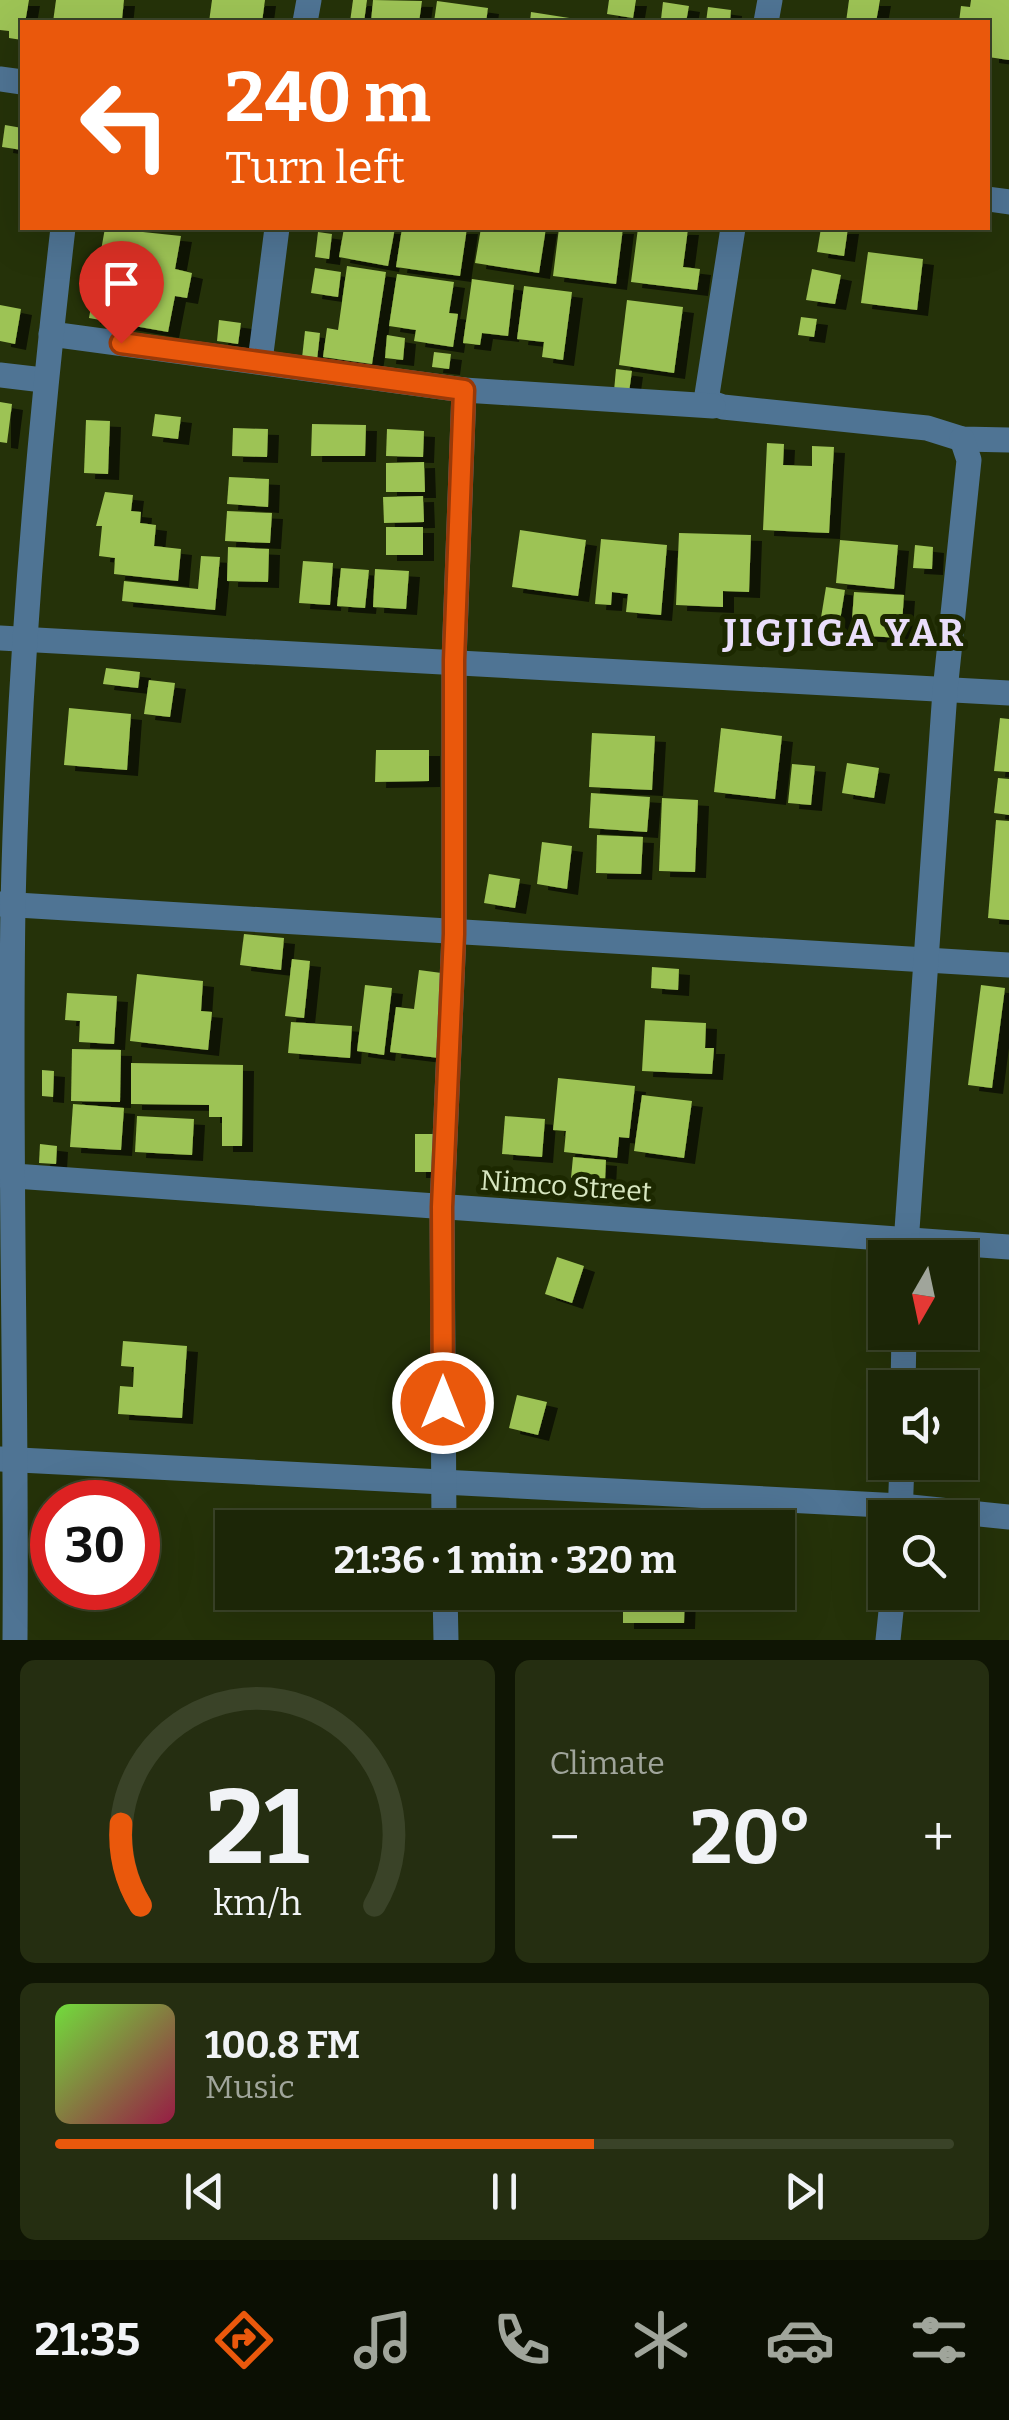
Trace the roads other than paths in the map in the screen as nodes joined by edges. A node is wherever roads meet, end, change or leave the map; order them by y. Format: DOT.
graph roads {
  1 [pos="63,230"];
  2 [pos="277,230"];
  3 [pos="733,230"];
  4 [pos="51,334"];
  5 [pos="260,361"];
  6 [pos="0,375"];
  7 [pos="43,380"];
  8 [pos="464,390"];
  9 [pos="714,406"];
  10 [pos="962,440"];
  11 [pos="1009,440"];
  12 [pos="12,639"];
  13 [pos="454,660"];
  14 [pos="944,692"];
  15 [pos="1009,694"];
  16 [pos="7,904"];
  17 [pos="454,934"];
  18 [pos="928,958"];
  19 [pos="1009,964"];
  20 [pos="6,1175"];
  21 [pos="442,1207"];
  22 [pos="907,1240"];
  23 [pos="868,1245"];
  24 [pos="978,1247"];
  25 [pos="1009,1247"];
  26 [pos="8,1460"];
  27 [pos="443,1481"];
  28 [pos="444,1510"];
  29 [pos="868,1510"];
  30 [pos="978,1515"];
  31 [pos="1009,1516"];
  32 [pos="445,1610"];
  33 [pos="891,1610"];
  34 [pos="15,1640"];
  35 [pos="446,1640"];
  36 [pos="888,1640"];
  1 -- 4 [label="street"];
  2 -- 5 [label="street"];
  3 -- 9 [label="street"];
  4 -- 5 [label="street"];
  4 -- 7 [label="street"];
  5 -- 8 [label="street"];
  6 -- 7 [label="street"];
  7 -- 12 [label="street"];
  8 -- 9 [label="street"];
  8 -- 13 [label="street"];
  9 -- 10 [label="street"];
  10 -- 11 [label="street"];
  10 -- 14 [label="street"];
  12 -- 13 [label="street"];
  12 -- 16 [label="street"];
  13 -- 14 [label="street"];
  13 -- 17 [label="street"];
  14 -- 15 [label="street"];
  14 -- 18 [label="street"];
  16 -- 17 [label="street"];
  16 -- 20 [label="street"];
  17 -- 18 [label="street"];
  17 -- 21 [label="street"];
  18 -- 19 [label="street"];
  18 -- 22 [label="street"];
  20 -- 21 [label="street, Nimco Street"];
  20 -- 26 [label="street"];
  21 -- 23 [label="street, Nimco Street"];
  21 -- 27 [label="street"];
  24 -- 25 [label="street, Nimco Street"];
  26 -- 27 [label="street"];
  26 -- 34 [label="street"];
  27 -- 28 [label="street"];
  27 -- 29 [label="street"];
  30 -- 31 [label="street"];
  32 -- 35 [label="street"];
  33 -- 36 [label="street"];
}
